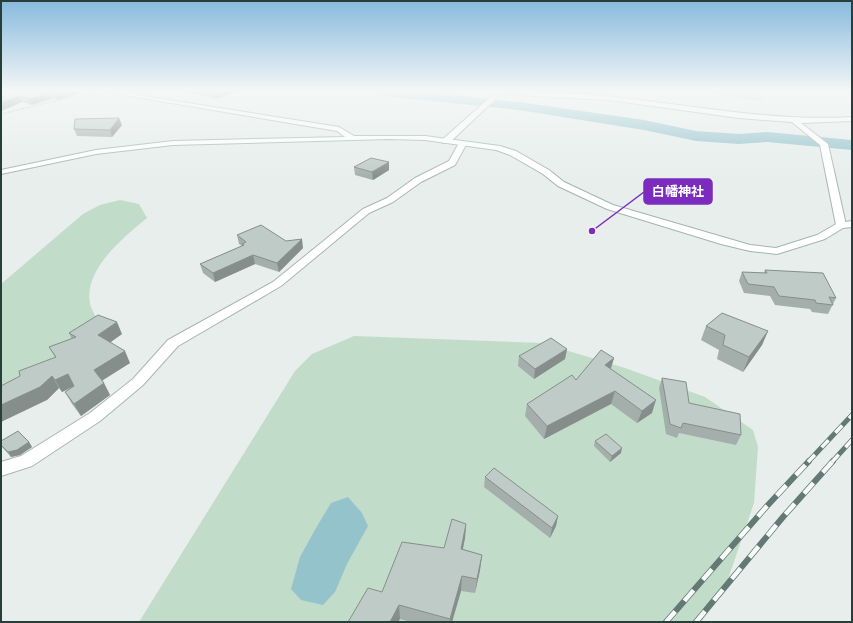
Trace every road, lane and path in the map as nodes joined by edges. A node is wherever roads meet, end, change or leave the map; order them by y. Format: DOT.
graph roads {
  1 [pos="291,121"];
  2 [pos="468,121"];
  3 [pos="795,121"];
  4 [pos="352,138"];
  5 [pos="446,141"];
  6 [pos="463,143"];
  7 [pos="1,172"];
  8 [pos="852,224"];
  9 [pos="841,225"];
  10 [pos="1,469"];
  1 -- 4 [label="street"];
  2 -- 5 [label="street"];
  3 -- 9 [label="street"];
  4 -- 5 [label="street"];
  4 -- 7 [label="street"];
  5 -- 6 [label="street"];
  6 -- 9 [label="street"];
  6 -- 10 [label="street"];
  8 -- 9 [label="street"];
}
